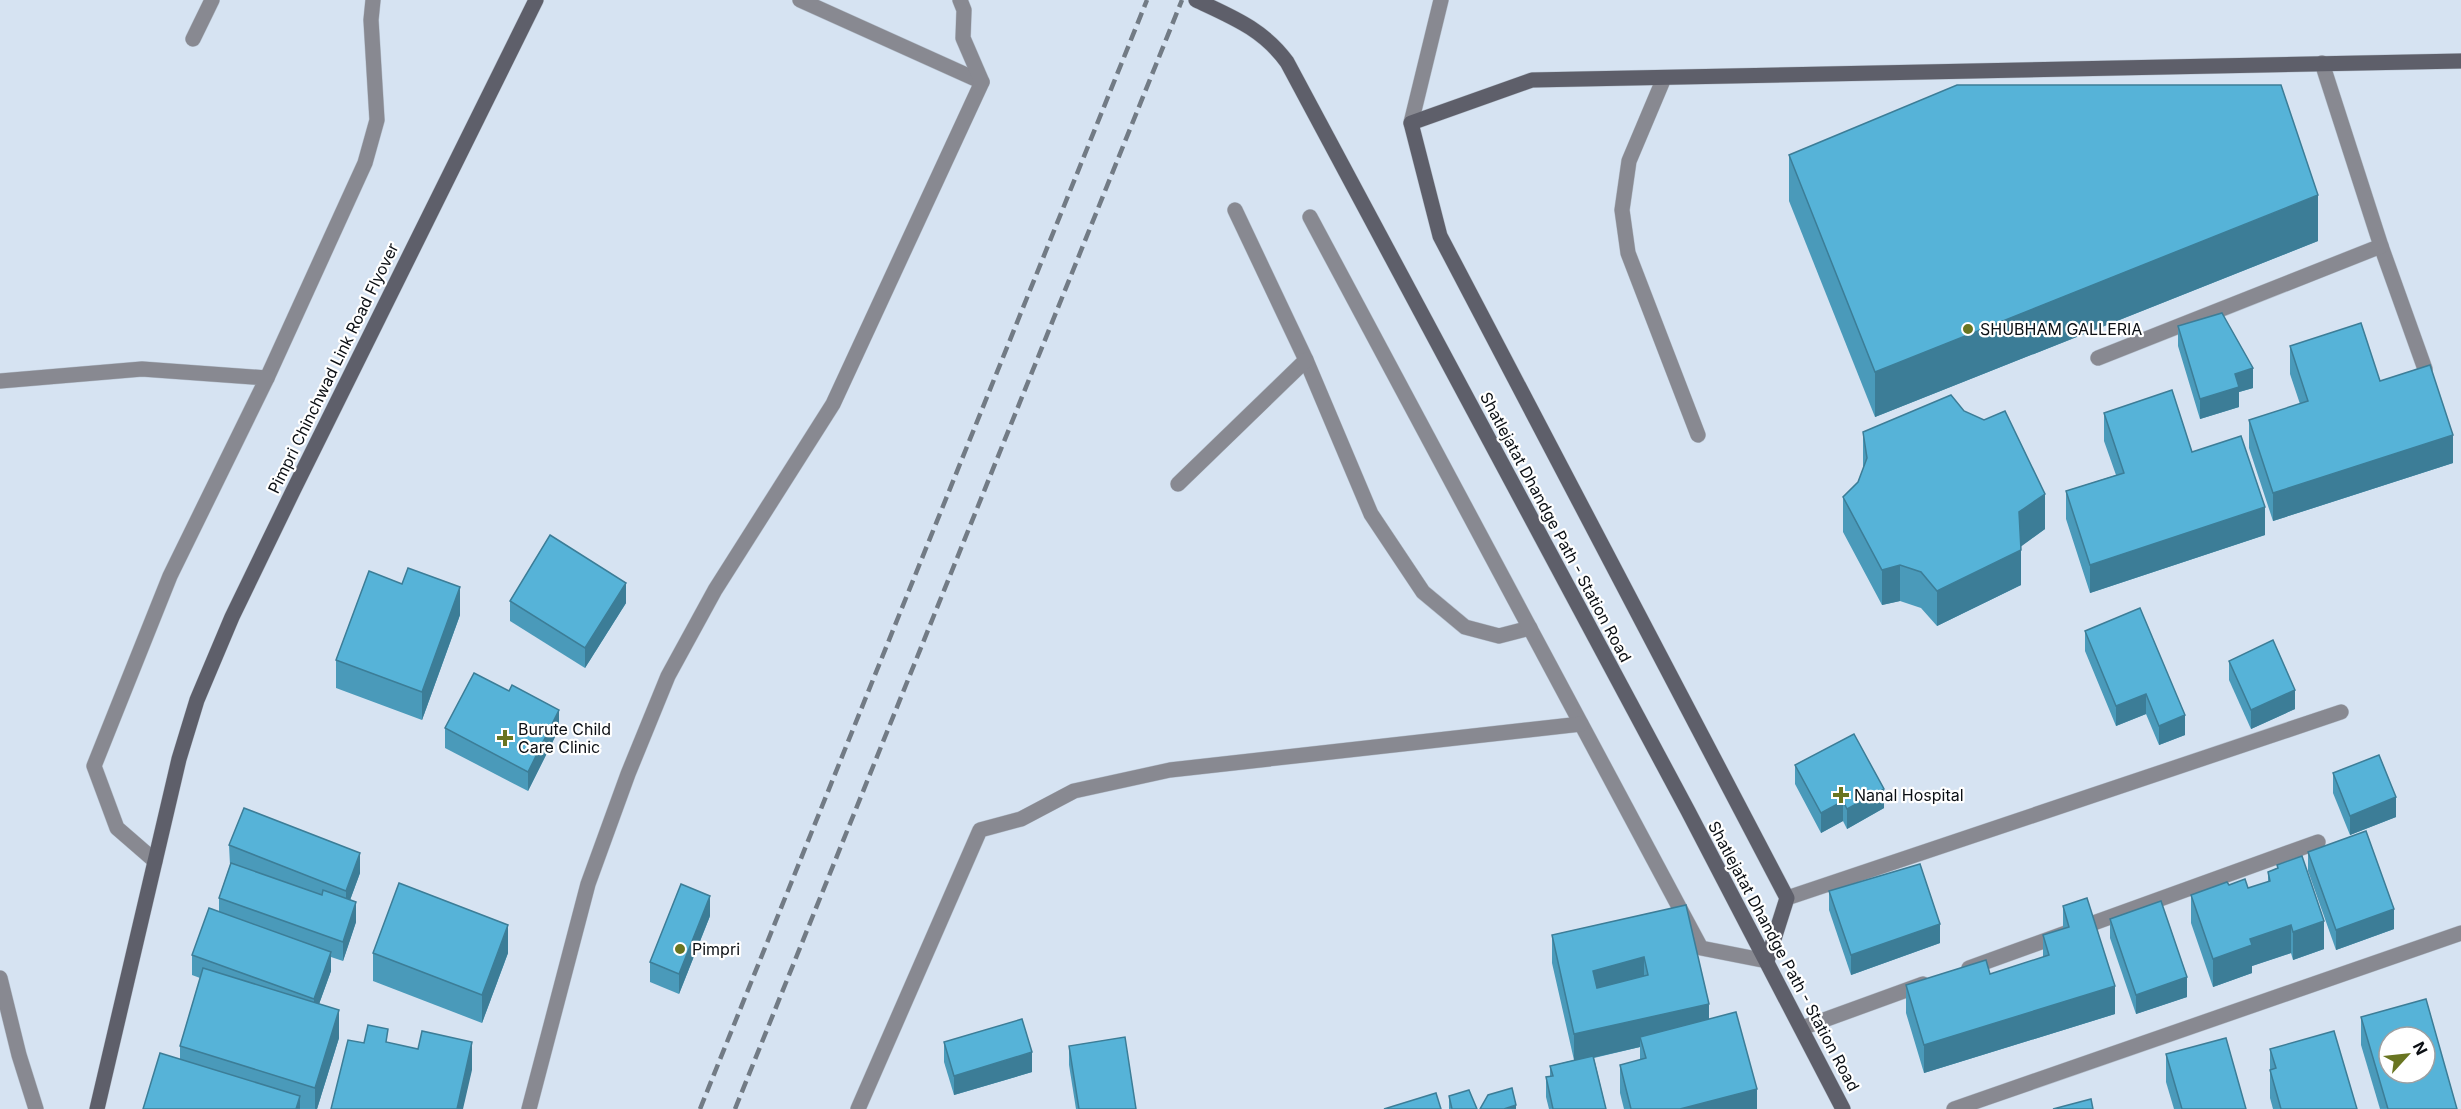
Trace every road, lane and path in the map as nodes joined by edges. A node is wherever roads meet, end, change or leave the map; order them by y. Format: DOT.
graph roads {
  1 [pos="212,0"];
  2 [pos="373,0"];
  3 [pos="536,0"];
  4 [pos="800,0"];
  5 [pos="960,0"];
  6 [pos="1196,0"];
  7 [pos="1441,0"];
  8 [pos="193,39"];
  9 [pos="2461,61"];
  10 [pos="2322,63"];
  11 [pos="1664,78"];
  12 [pos="982,82"];
  13 [pos="1411,123"];
  14 [pos="1235,210"];
  15 [pos="1310,217"];
  16 [pos="2381,246"];
  17 [pos="2098,358"];
  18 [pos="1306,360"];
  19 [pos="2425,369"];
  20 [pos="267,378"];
  21 [pos="0,381"];
  22 [pos="1698,435"];
  23 [pos="1178,484"];
  24 [pos="1530,628"];
  25 [pos="2341,712"];
  26 [pos="1581,724"];
  27 [pos="2318,842"];
  28 [pos="155,861"];
  29 [pos="1787,898"];
  30 [pos="2461,933"];
  31 [pos="1767,961"];
  32 [pos="1959,971"];
  33 [pos="0,978"];
  34 [pos="1937,980"];
  35 [pos="1802,1028"];
  36 [pos="36,1109"];
  37 [pos="97,1109"];
  38 [pos="529,1109"];
  39 [pos="858,1109"];
  40 [pos="1843,1109"];
  41 [pos="1954,1109"];
  1 -- 8 [label="street"];
  2 -- 20 [label="street"];
  3 -- 28 [label="street, Pimpri Chinchwad Link Road Flyover"];
  4 -- 12 [label="street"];
  5 -- 12 [label="street"];
  6 -- 31 [label="street, Shatlejatat Dhandge Path - Station Road"];
  7 -- 13 [label="street"];
  9 -- 10 [label="street"];
  10 -- 11 [label="street"];
  10 -- 16 [label="street"];
  11 -- 13 [label="street"];
  11 -- 22 [label="street"];
  12 -- 38 [label="street"];
  13 -- 29 [label="street"];
  14 -- 18 [label="street"];
  15 -- 24 [label="street"];
  16 -- 17 [label="street"];
  16 -- 19 [label="street"];
  18 -- 23 [label="street"];
  18 -- 24 [label="street"];
  20 -- 21 [label="street"];
  20 -- 28 [label="street"];
  24 -- 26 [label="street"];
  25 -- 29 [label="street"];
  26 -- 31 [label="street"];
  26 -- 39 [label="street"];
  27 -- 32 [label="street"];
  28 -- 37 [label="street, Pimpri Chinchwad Link Road Flyover"];
  29 -- 31 [label="street"];
  30 -- 41 [label="street"];
  31 -- 35 [label="street, Shatlejatat Dhandge Path - Station Road"];
  33 -- 36 [label="street"];
  34 -- 35 [label="street"];
  35 -- 40 [label="street, Shatlejatat Dhandge Path - Station Road"];
}
